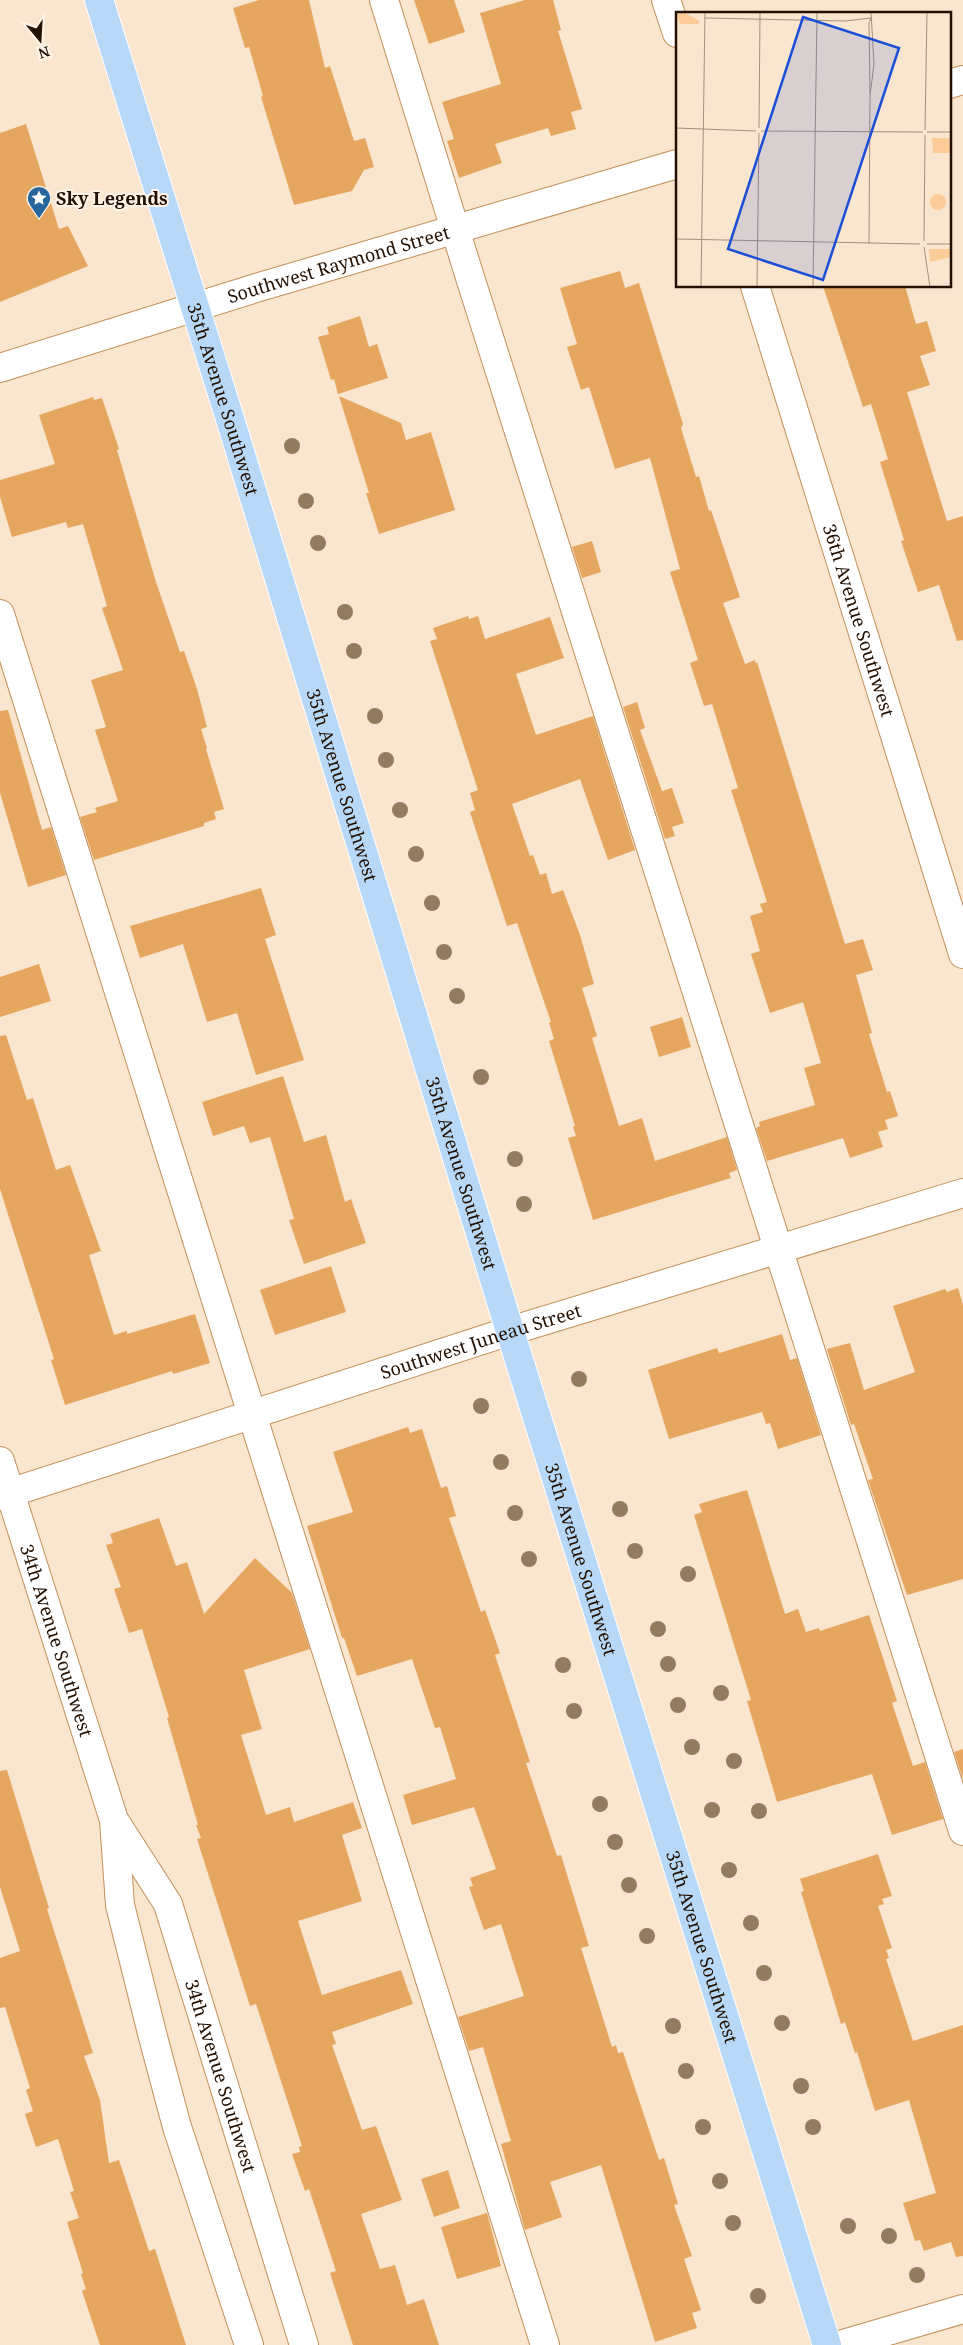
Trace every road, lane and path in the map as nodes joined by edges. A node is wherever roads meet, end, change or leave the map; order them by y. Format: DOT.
graph roads {
  1 [pos="98,0"];
  2 [pos="384,0"];
  3 [pos="666,0"];
  4 [pos="676,30"];
  5 [pos="963,80"];
  6 [pos="950,84"];
  7 [pos="676,164"];
  8 [pos="455,230"];
  9 [pos="756,288"];
  10 [pos="196,307"];
  11 [pos="0,368"];
  12 [pos="0,614"];
  13 [pos="963,954"];
  14 [pos="963,1193"];
  15 [pos="780,1249"];
  16 [pos="510,1331"];
  17 [pos="252,1415"];
  18 [pos="0,1461"];
  19 [pos="5,1494"];
  20 [pos="114,1820"];
  21 [pos="963,1831"];
  22 [pos="963,2309"];
  23 [pos="249,2345"];
  24 [pos="304,2345"];
  25 [pos="545,2345"];
  26 [pos="827,2345"];
  27 [pos="840,2345"];
  1 -- 10 [label="main road, 35th Avenue Southwest"];
  2 -- 8 [label="street"];
  3 -- 4 [label="street"];
  5 -- 6 [label="street"];
  7 -- 8 [label="street, Southwest Raymond Street"];
  8 -- 10 [label="street, Southwest Raymond Street"];
  8 -- 15 [label="street"];
  9 -- 13 [label="street, 36th Avenue Southwest"];
  10 -- 11 [label="street, Southwest Raymond Street"];
  10 -- 16 [label="main road, 35th Avenue Southwest"];
  12 -- 17 [label="street"];
  14 -- 15 [label="street, Southwest Juneau Street"];
  15 -- 16 [label="street, Southwest Juneau Street"];
  15 -- 21 [label="street"];
  16 -- 17 [label="street, Southwest Juneau Street"];
  16 -- 26 [label="main road, 35th Avenue Southwest"];
  17 -- 19 [label="street, Southwest Juneau Street"];
  17 -- 25 [label="street"];
  18 -- 19 [label="street, 34th Avenue Southwest"];
  19 -- 20 [label="street, 34th Avenue Southwest"];
  20 -- 23 [label="street, 34th Avenue Southwest"];
  20 -- 24 [label="street, 34th Avenue Southwest"];
  22 -- 27 [label="street"];
}
